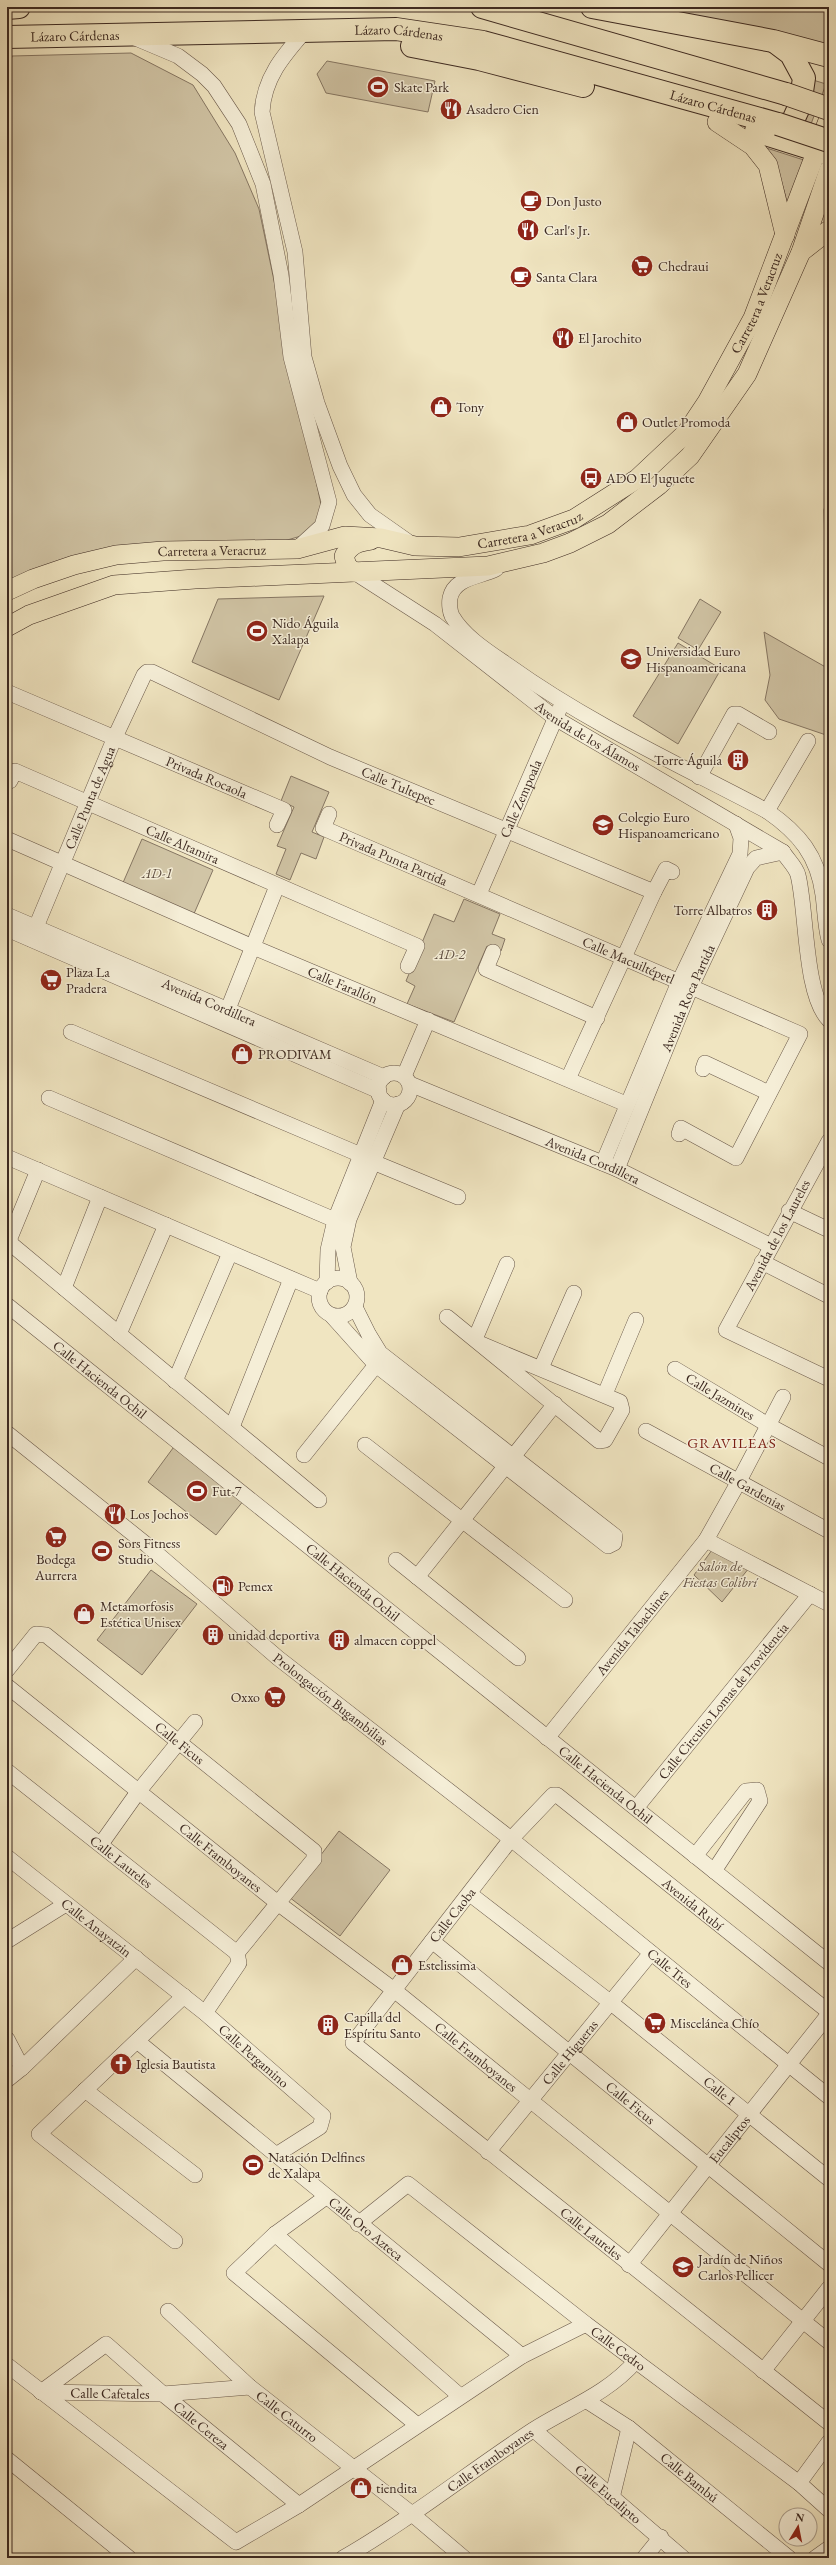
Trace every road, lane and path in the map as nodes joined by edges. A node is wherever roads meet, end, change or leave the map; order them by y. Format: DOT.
graph roads {
  1 [pos="19,7"];
  2 [pos="484,7"];
  3 [pos="592,7"];
  4 [pos="7,8"];
  5 [pos="330,31"];
  6 [pos="304,32"];
  7 [pos="129,36"];
  8 [pos="7,37"];
  9 [pos="773,41"];
  10 [pos="829,56"];
  11 [pos="829,109"];
  12 [pos="829,118"];
  13 [pos="717,122"];
  14 [pos="777,130"];
  15 [pos="825,148"];
  16 [pos="829,170"];
  17 [pos="829,230"];
  18 [pos="785,235"];
  19 [pos="801,252"];
  20 [pos="574,519"];
  21 [pos="381,538"];
  22 [pos="415,546"];
  23 [pos="561,547"];
  24 [pos="297,549"];
  25 [pos="254,550"];
  26 [pos="511,562"];
  27 [pos="354,572"];
  28 [pos="223,577"];
  29 [pos="7,591"];
  30 [pos="29,615"];
  31 [pos="7,618"];
  32 [pos="7,628"];
  33 [pos="147,672"];
  34 [pos="7,692"];
  35 [pos="537,695"];
  36 [pos="562,704"];
  37 [pos="555,718"];
  38 [pos="769,732"];
  39 [pos="115,737"];
  40 [pos="808,741"];
  41 [pos="699,777"];
  42 [pos="10,781"];
  43 [pos="87,803"];
  44 [pos="767,811"];
  45 [pos="329,814"];
  46 [pos="785,823"];
  47 [pos="736,824"];
  48 [pos="277,825"];
  49 [pos="506,831"];
  50 [pos="760,838"];
  51 [pos="7,839"];
  52 [pos="783,852"];
  53 [pos="61,863"];
  54 [pos="672,872"];
  55 [pos="277,886"];
  56 [pos="654,892"];
  57 [pos="479,894"];
  58 [pos="7,915"];
  59 [pos="7,929"];
  60 [pos="33,932"];
  61 [pos="829,940"];
  62 [pos="253,947"];
  63 [pos="493,952"];
  64 [pos="625,957"];
  65 [pos="408,966"];
  66 [pos="685,984"];
  67 [pos="228,1009"];
  68 [pos="597,1018"];
  69 [pos="428,1020"];
  70 [pos="829,1020"];
  71 [pos="70,1032"];
  72 [pos="703,1069"];
  73 [pos="384,1077"];
  74 [pos="407,1080"];
  75 [pos="568,1080"];
  76 [pos="769,1093"];
  77 [pos="381,1095"];
  78 [pos="49,1098"];
  79 [pos="398,1104"];
  80 [pos="626,1104"];
  81 [pos="679,1134"];
  82 [pos="828,1145"];
  83 [pos="7,1157"];
  84 [pos="367,1159"];
  85 [pos="603,1163"];
  86 [pos="617,1169"];
  87 [pos="38,1170"];
  88 [pos="355,1188"];
  89 [pos="100,1197"];
  90 [pos="458,1197"];
  91 [pos="789,1211"];
  92 [pos="335,1220"];
  93 [pos="166,1225"];
  94 [pos="829,1230"];
  95 [pos="771,1246"];
  96 [pos="230,1253"];
  97 [pos="762,1262"];
  98 [pos="507,1264"];
  99 [pos="290,1278"];
  100 [pos="350,1282"];
  101 [pos="324,1286"];
  102 [pos="64,1288"];
  103 [pos="574,1293"];
  104 [pos="829,1296"];
  105 [pos="7,1305"];
  106 [pos="355,1307"];
  107 [pos="332,1316"];
  108 [pos="447,1317"];
  109 [pos="636,1320"];
  110 [pos="119,1334"];
  111 [pos="478,1342"];
  112 [pos="376,1365"];
  113 [pos="541,1368"];
  114 [pos="675,1368"];
  115 [pos="829,1379"];
  116 [pos="176,1381"];
  117 [pos="412,1385"];
  118 [pos="605,1394"];
  119 [pos="783,1397"];
  120 [pos="556,1404"];
  121 [pos="768,1425"];
  122 [pos="232,1427"];
  123 [pos="646,1431"];
  124 [pos="7,1433"];
  125 [pos="365,1445"];
  126 [pos="304,1455"];
  127 [pos="829,1458"];
  128 [pos="510,1462"];
  129 [pos="738,1483"];
  130 [pos="318,1500"];
  131 [pos="463,1522"];
  132 [pos="829,1532"];
  133 [pos="706,1540"];
  134 [pos="396,1560"];
  135 [pos="417,1577"];
  136 [pos="810,1594"];
  137 [pos="565,1600"];
  138 [pos="829,1604"];
  139 [pos="518,1658"];
  140 [pos="7,1670"];
  141 [pos="7,1686"];
  142 [pos="195,1722"];
  143 [pos="547,1738"];
  144 [pos="177,1742"];
  145 [pos="7,1771"];
  146 [pos="138,1792"];
  147 [pos="557,1795"];
  148 [pos="636,1808"];
  149 [pos="511,1839"];
  150 [pos="101,1844"];
  151 [pos="695,1856"];
  152 [pos="7,1858"];
  153 [pos="714,1871"];
  154 [pos="470,1894"];
  155 [pos="66,1904"];
  156 [pos="279,1904"];
  157 [pos="7,1941"];
  158 [pos="432,1941"];
  159 [pos="651,1953"];
  160 [pos="136,1958"];
  161 [pos="238,1958"];
  162 [pos="829,1963"];
  163 [pos="394,1990"];
  164 [pos="184,1996"];
  165 [pos="610,2002"];
  166 [pos="205,2013"];
  167 [pos="829,2013"];
  168 [pos="7,2039"];
  169 [pos="137,2041"];
  170 [pos="353,2043"];
  171 [pos="569,2053"];
  172 [pos="789,2064"];
  173 [pos="22,2068"];
  174 [pos="7,2080"];
  175 [pos="85,2090"];
  176 [pos="829,2097"];
  177 [pos="530,2101"];
  178 [pos="749,2114"];
  179 [pos="488,2152"];
  180 [pos="276,2155"];
  181 [pos="708,2166"];
  182 [pos="195,2174"];
  183 [pos="829,2179"];
  184 [pos="326,2197"];
  185 [pos="670,2214"];
  186 [pos="358,2224"];
  187 [pos="275,2234"];
  188 [pos="175,2241"];
  189 [pos="829,2264"];
  190 [pos="630,2265"];
  191 [pos="829,2288"];
  192 [pos="168,2311"];
  193 [pos="802,2320"];
  194 [pos="586,2324"];
  195 [pos="829,2342"];
  196 [pos="522,2356"];
  197 [pos="636,2362"];
  198 [pos="7,2365"];
  199 [pos="763,2371"];
  200 [pos="250,2387"];
  201 [pos="41,2392"];
  202 [pos="163,2394"];
  203 [pos="460,2396"];
  204 [pos="587,2401"];
  205 [pos="416,2424"];
  206 [pos="829,2424"];
  207 [pos="629,2428"];
  208 [pos="534,2430"];
  209 [pos="829,2442"];
  210 [pos="7,2459"];
  211 [pos="353,2468"];
  212 [pos="799,2483"];
  213 [pos="612,2498"];
  214 [pos="299,2505"];
  215 [pos="829,2510"];
  216 [pos="412,2514"];
  217 [pos="661,2537"];
  218 [pos="829,2548"];
  219 [pos="351,2556"];
  220 [pos="129,2558"];
  221 [pos="464,2558"];
  222 [pos="644,2558"];
  223 [pos="683,2558"];
  224 [pos="789,2558"];
  225 [pos="815,2558"];
  1 -- 4 [label="highway"];
  2 -- 11 [label="highway, bridge"];
  3 -- 9 [label="highway"];
  5 -- 6 [label="highway, Lázaro Cárdenas"];
  5 -- 13 [label="highway"];
  5 -- 14 [label="highway, Lázaro Cárdenas"];
  6 -- 7 [label="highway, Lázaro Cárdenas"];
  6 -- 22 [label="street"];
  7 -- 8 [label="highway, Lázaro Cárdenas"];
  7 -- 24 [label="street"];
  9 -- 10 [label="highway"];
  9 -- 14 [label="highway"];
  12 -- 15 [label="main road, Carretera a Veracruz"];
  13 -- 14 [label="highway"];
  13 -- 18 [label="main road"];
  14 -- 15 [label="highway, bridge"];
  15 -- 18 [label="main road, Carretera a Veracruz"];
  16 -- 19 [label="main road, Carretera a Veracruz"];
  17 -- 19 [label="main road"];
  18 -- 20 [label="main road, Carretera a Veracruz"];
  19 -- 23 [label="main road, Carretera a Veracruz"];
  20 -- 22 [label="main road, Carretera a Veracruz"];
  20 -- 23 [label="main road"];
  21 -- 22 [label="main road, Carretera a Veracruz"];
  21 -- 24 [label="main road, Carretera a Veracruz"];
  21 -- 27 [label="main road"];
  23 -- 26 [label="main road, Carretera a Veracruz"];
  24 -- 25 [label="main road, Carretera a Veracruz"];
  25 -- 28 [label="main road"];
  25 -- 29 [label="main road, Carretera a Veracruz"];
  26 -- 27 [label="main road, Carretera a Veracruz"];
  26 -- 35 [label="street, Avenida de los Álamos"];
  27 -- 28 [label="main road, Carretera a Veracruz"];
  27 -- 35 [label="street, Avenida de los Álamos"];
  28 -- 30 [label="main road, Carretera a Veracruz"];
  30 -- 31 [label="main road"];
  30 -- 32 [label="main road, Carretera a Veracruz"];
  33 -- 39 [label="street, Calle Punta de Agua"];
  33 -- 49 [label="street, Calle Tultepec"];
  34 -- 39 [label="street"];
  35 -- 36 [label="street, Avenida de los Álamos"];
  35 -- 37 [label="street, Avenida de los Álamos"];
  36 -- 37 [label="street, Calle Zempoala"];
  36 -- 41 [label="street, Avenida de los Álamos"];
  37 -- 47 [label="street, Avenida de los Álamos"];
  37 -- 49 [label="street, Calle Zempoala"];
  38 -- 41 [label="street"];
  39 -- 43 [label="street, Calle Punta de Agua"];
  39 -- 48 [label="street, Privada Rocaola"];
  40 -- 44 [label="street"];
  41 -- 44 [label="street, Avenida de los Álamos"];
  42 -- 43 [label="street, Calle Altamira"];
  43 -- 53 [label="street, Calle Punta de Agua"];
  43 -- 55 [label="street, Calle Altamira"];
  44 -- 46 [label="street, Avenida de los Álamos"];
  45 -- 57 [label="street, Privada Punta Partida"];
  46 -- 50 [label="street"];
  46 -- 61 [label="street, Avenida de los Álamos"];
  47 -- 50 [label="street, Avenida de los Álamos"];
  47 -- 66 [label="street, Avenida Roca Partida"];
  49 -- 56 [label="street, Calle Tultepec"];
  49 -- 57 [label="street, Calle Zempoala"];
  50 -- 52 [label="street, Avenida de los Álamos"];
  51 -- 53 [label="street, Calle Farallón"];
  52 -- 66 [label="street, Avenida Roca Partida"];
  52 -- 70 [label="street, Avenida de los Álamos"];
  53 -- 60 [label="street, Calle Punta de Agua"];
  53 -- 62 [label="street, Calle Farallón"];
  54 -- 56 [label="street"];
  55 -- 62 [label="street"];
  55 -- 65 [label="street, Calle Altamira"];
  56 -- 64 [label="street"];
  57 -- 64 [label="street, Calle Macuiltépetl"];
  58 -- 60 [label="street, Avenida Cordillera"];
  59 -- 60 [label="street, Avenida Cordillera"];
  60 -- 67 [label="street, Avenida Cordillera"];
  60 -- 77 [label="street, Avenida Cordillera"];
  62 -- 67 [label="street"];
  62 -- 69 [label="street, Calle Farallón"];
  63 -- 68 [label="street"];
  64 -- 66 [label="street, Calle Macuiltépetl"];
  64 -- 68 [label="street"];
  66 -- 76 [label="street, Calle Macuiltépetl"];
  66 -- 80 [label="street, Avenida Roca Partida"];
  66 -- 86 [label="street, Avenida Roca Partida"];
  67 -- 73 [label="street, Avenida Cordillera"];
  68 -- 75 [label="street"];
  69 -- 74 [label="street"];
  69 -- 75 [label="street, Calle Farallón"];
  71 -- 84 [label="street"];
  72 -- 76 [label="street"];
  73 -- 74 [label="street"];
  73 -- 77 [label="street"];
  74 -- 79 [label="street"];
  74 -- 85 [label="street, Avenida Cordillera"];
  75 -- 80 [label="street, Calle Farallón"];
  76 -- 81 [label="street"];
  77 -- 79 [label="street"];
  77 -- 84 [label="street"];
  78 -- 92 [label="street"];
  79 -- 84 [label="street"];
  80 -- 85 [label="street, Avenida Roca Partida"];
  82 -- 91 [label="street, Avenida de los Laureles"];
  83 -- 87 [label="street"];
  84 -- 88 [label="street"];
  84 -- 90 [label="street"];
  85 -- 86 [label="street, Avenida Cordillera"];
  86 -- 95 [label="street, Avenida Cordillera"];
  87 -- 89 [label="street"];
  87 -- 102 [label="street"];
  88 -- 92 [label="street"];
  88 -- 100 [label="street"];
  89 -- 93 [label="street"];
  89 -- 102 [label="street"];
  91 -- 94 [label="street"];
  91 -- 95 [label="street, Avenida de los Laureles"];
  92 -- 101 [label="street"];
  93 -- 96 [label="street"];
  93 -- 110 [label="street"];
  95 -- 97 [label="street, Avenida de los Laureles"];
  96 -- 99 [label="street"];
  96 -- 116 [label="street"];
  97 -- 104 [label="street"];
  97 -- 115 [label="street, Avenida de los Laureles"];
  98 -- 111 [label="street"];
  99 -- 101 [label="street"];
  99 -- 122 [label="street"];
  100 -- 101 [label="street"];
  100 -- 106 [label="street"];
  101 -- 107 [label="street"];
  102 -- 110 [label="street"];
  103 -- 113 [label="street"];
  105 -- 143 [label="street, Calle Hacienda Ochil"];
  106 -- 107 [label="street"];
  106 -- 117 [label="street"];
  107 -- 112 [label="street"];
  108 -- 111 [label="street"];
  109 -- 118 [label="street"];
  110 -- 116 [label="street"];
  111 -- 113 [label="street"];
  111 -- 120 [label="street"];
  112 -- 117 [label="street"];
  112 -- 126 [label="street"];
  113 -- 118 [label="street"];
  114 -- 121 [label="street, Calle Jazmines"];
  116 -- 122 [label="street"];
  117 -- 128 [label="street"];
  118 -- 120 [label="street"];
  119 -- 121 [label="street, Avenida Tabachines"];
  120 -- 128 [label="street"];
  121 -- 127 [label="street, Calle Jazmines"];
  121 -- 129 [label="street, Avenida Tabachines"];
  122 -- 130 [label="street"];
  123 -- 129 [label="street, Calle Gardenias"];
  124 -- 149 [label="street, Prolongación Bugambilias"];
  125 -- 131 [label="street"];
  128 -- 128 [label="street"];
  128 -- 131 [label="street"];
  129 -- 132 [label="street, Calle Gardenias"];
  129 -- 133 [label="street, Avenida Tabachines"];
  131 -- 135 [label="street"];
  131 -- 137 [label="street"];
  133 -- 136 [label="street"];
  133 -- 143 [label="street, Avenida Tabachines"];
  134 -- 135 [label="street"];
  135 -- 139 [label="street"];
  136 -- 138 [label="street"];
  136 -- 148 [label="street, Calle Circuito Lomas de Providencia"];
  140 -- 144 [label="street, Calle Ficus"];
  141 -- 146 [label="street, Calle Framboyanes"];
  142 -- 144 [label="street"];
  143 -- 148 [label="street, Calle Hacienda Ochil"];
  144 -- 146 [label="street"];
  144 -- 156 [label="street, Calle Ficus"];
  145 -- 150 [label="street, Calle Laureles"];
  146 -- 150 [label="street"];
  146 -- 156 [label="street, Calle Framboyanes"];
  147 -- 149 [label="street, Calle Caoba"];
  147 -- 167 [label="street, Avenida Rubí"];
  148 -- 151 [label="street, Calle Hacienda Ochil"];
  149 -- 154 [label="street, Calle Caoba"];
  149 -- 159 [label="street, Calle Tres"];
  150 -- 161 [label="street, Calle Laureles"];
  151 -- 153 [label="street, Calle Hacienda Ochil"];
  151 -- 153 [label="street"];
  152 -- 155 [label="street, Calle Anayatzin"];
  153 -- 162 [label="street, Calle Hacienda Ochil"];
  154 -- 158 [label="street, Calle Caoba"];
  154 -- 165 [label="street, Calle 1"];
  155 -- 157 [label="street"];
  155 -- 160 [label="street, Calle Anayatzin"];
  156 -- 161 [label="street"];
  156 -- 163 [label="street, Calle Framboyanes"];
  158 -- 163 [label="street, Calle Caoba"];
  158 -- 171 [label="street, Calle Ficus"];
  159 -- 165 [label="street, Calle Higueras"];
  159 -- 172 [label="street, Calle Tres"];
  160 -- 164 [label="street, Calle Anayatzin"];
  160 -- 173 [label="street"];
  161 -- 166 [label="street"];
  163 -- 170 [label="street, Calle Caoba"];
  163 -- 177 [label="street, Calle Framboyanes"];
  164 -- 166 [label="street, Calle Pergamino"];
  164 -- 169 [label="street"];
  165 -- 171 [label="street, Calle Higueras"];
  165 -- 178 [label="street, Calle 1"];
  166 -- 180 [label="street, Calle Pergamino"];
  167 -- 172 [label="street, Eucaliptos"];
  168 -- 173 [label="street"];
  169 -- 175 [label="street"];
  169 -- 180 [label="street, Calle Oro Azteca"];
  170 -- 179 [label="street, Calle Laureles"];
  171 -- 177 [label="street, Calle Higueras"];
  171 -- 181 [label="street, Calle Ficus"];
  172 -- 176 [label="street, Calle Tres"];
  172 -- 178 [label="street, Eucaliptos"];
  173 -- 174 [label="street"];
  175 -- 182 [label="street"];
  175 -- 188 [label="street"];
  177 -- 179 [label="street, Calle Higueras"];
  177 -- 185 [label="street, Calle Framboyanes"];
  178 -- 181 [label="street, Eucaliptos"];
  178 -- 183 [label="street, Calle 1"];
  179 -- 190 [label="street, Calle Laureles"];
  180 -- 184 [label="street, Calle Oro Azteca"];
  181 -- 185 [label="street, Eucaliptos"];
  181 -- 189 [label="street, Calle Ficus"];
  184 -- 186 [label="street, Calle Oro Azteca"];
  184 -- 187 [label="street"];
  185 -- 190 [label="street, Eucaliptos"];
  185 -- 193 [label="street, Calle Framboyanes"];
  186 -- 194 [label="street, Calle Cedro"];
  186 -- 196 [label="street, Calle Oro Azteca"];
  187 -- 203 [label="street"];
  187 -- 205 [label="street"];
  190 -- 199 [label="street, Calle Laureles"];
  191 -- 193 [label="street"];
  192 -- 200 [label="street, Calle Caturro"];
  193 -- 195 [label="street, Calle Framboyanes"];
  193 -- 199 [label="street"];
  194 -- 196 [label="street"];
  194 -- 197 [label="street, Calle Cedro"];
  196 -- 203 [label="street"];
  197 -- 204 [label="street, Calle Framboyanes"];
  197 -- 212 [label="street, Calle Cedro"];
  198 -- 201 [label="street"];
  199 -- 206 [label="street, Calle Laureles"];
  200 -- 202 [label="street, Calle Cafetales"];
  200 -- 211 [label="street, Calle Caturro"];
  201 -- 202 [label="street, Calle Cafetales"];
  201 -- 202 [label="street, Calle Cereza"];
  201 -- 214 [label="street"];
  202 -- 214 [label="street, Calle Cereza"];
  203 -- 205 [label="street"];
  204 -- 207 [label="street, Calle Bambú"];
  204 -- 208 [label="street, Calle Framboyanes"];
  205 -- 211 [label="street"];
  207 -- 213 [label="street"];
  207 -- 224 [label="street, Calle Bambú"];
  208 -- 213 [label="street, Calle Eucalipto"];
  208 -- 216 [label="street, Calle Framboyanes"];
  209 -- 212 [label="street"];
  210 -- 220 [label="street"];
  211 -- 214 [label="street"];
  211 -- 216 [label="street, Calle Caturro"];
  212 -- 215 [label="street, Calle Cedro"];
  213 -- 217 [label="street, Calle Eucalipto"];
  216 -- 219 [label="street, Calle Framboyanes"];
  216 -- 221 [label="street, Calle Caturro"];
  217 -- 222 [label="street"];
  217 -- 223 [label="street, Calle Eucalipto"];
  218 -- 225 [label="street"];
}
